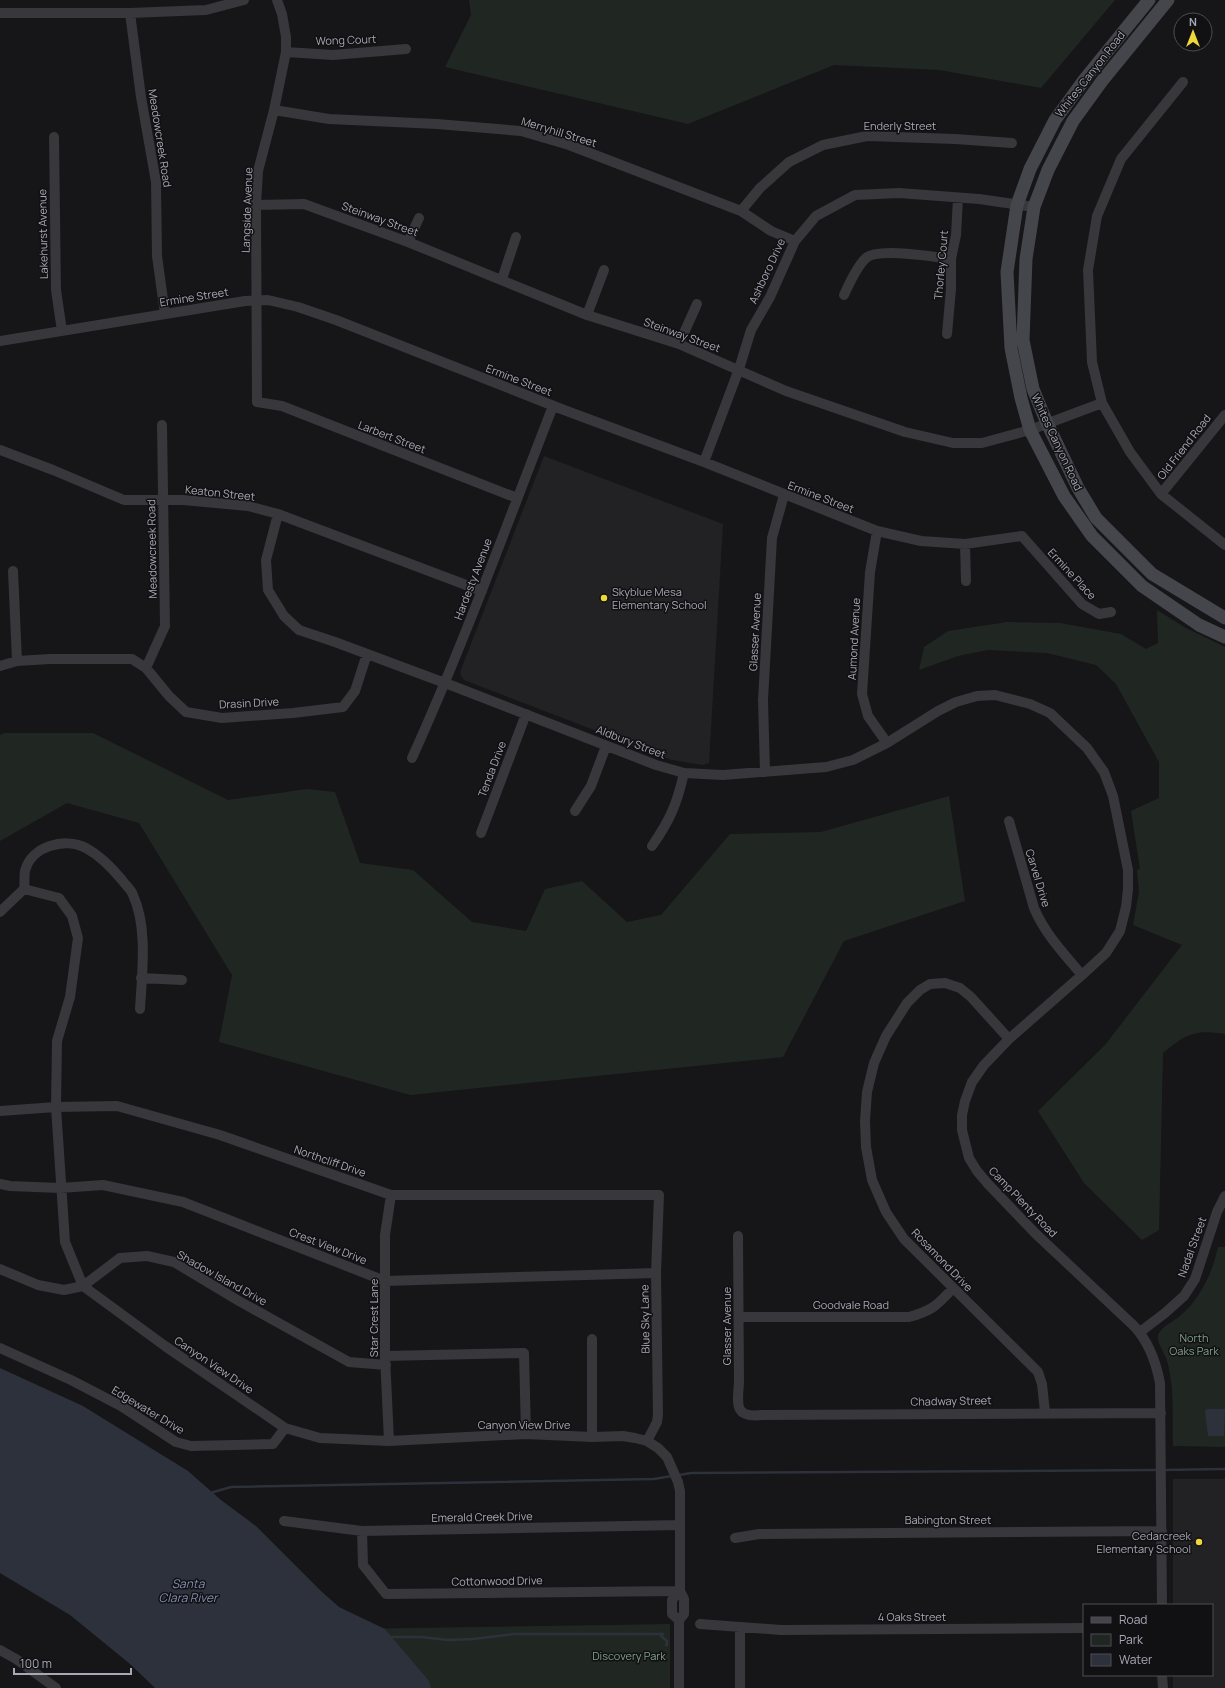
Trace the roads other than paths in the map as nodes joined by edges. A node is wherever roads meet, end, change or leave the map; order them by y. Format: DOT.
graph roads {
  1 [pos="244,0"];
  2 [pos="277,0"];
  3 [pos="1149,0"];
  4 [pos="1168,0"];
  5 [pos="0,13"];
  6 [pos="130,13"];
  7 [pos="406,49"];
  8 [pos="286,52"];
  9 [pos="1183,82"];
  10 [pos="274,110"];
  11 [pos="54,136"];
  12 [pos="1012,143"];
  13 [pos="958,198"];
  14 [pos="256,205"];
  15 [pos="1017,205"];
  16 [pos="1034,207"];
  17 [pos="741,211"];
  18 [pos="419,218"];
  19 [pos="516,237"];
  20 [pos="795,240"];
  21 [pos="408,242"];
  22 [pos="951,259"];
  23 [pos="604,270"];
  24 [pos="502,280"];
  25 [pos="844,295"];
  26 [pos="257,300"];
  27 [pos="697,304"];
  28 [pos="165,314"];
  29 [pos="587,315"];
  30 [pos="62,331"];
  31 [pos="947,334"];
  32 [pos="0,341"];
  33 [pos="679,344"];
  34 [pos="739,369"];
  35 [pos="257,402"];
  36 [pos="1102,403"];
  37 [pos="553,406"];
  38 [pos="1225,415"];
  39 [pos="1047,423"];
  40 [pos="162,425"];
  41 [pos="1030,430"];
  42 [pos="0,450"];
  43 [pos="704,462"];
  44 [pos="1161,494"];
  45 [pos="784,495"];
  46 [pos="517,498"];
  47 [pos="164,501"];
  48 [pos="278,514"];
  49 [pos="877,531"];
  50 [pos="1022,536"];
  51 [pos="965,544"];
  52 [pos="1225,545"];
  53 [pos="13,571"];
  54 [pos="966,581"];
  55 [pos="482,590"];
  56 [pos="1111,612"];
  57 [pos="1225,618"];
  58 [pos="1225,637"];
  59 [pos="366,654"];
  60 [pos="17,662"];
  61 [pos="0,666"];
  62 [pos="146,668"];
  63 [pos="445,683"];
  64 [pos="526,714"];
  65 [pos="1073,734"];
  66 [pos="887,743"];
  67 [pos="606,746"];
  68 [pos="412,758"];
  69 [pos="765,772"];
  70 [pos="684,773"];
  71 [pos="575,812"];
  72 [pos="1009,821"];
  73 [pos="481,833"];
  74 [pos="652,846"];
  75 [pos="24,889"];
  76 [pos="0,912"];
  77 [pos="1082,975"];
  78 [pos="142,978"];
  79 [pos="182,980"];
  80 [pos="140,1009"];
  81 [pos="1009,1040"];
  82 [pos="56,1107"];
  83 [pos="0,1111"];
  84 [pos="0,1184"];
  85 [pos="60,1188"];
  86 [pos="391,1195"];
  87 [pos="659,1195"];
  88 [pos="1225,1196"];
  89 [pos="738,1236"];
  90 [pos="0,1269"];
  91 [pos="656,1273"];
  92 [pos="386,1281"];
  93 [pos="83,1286"];
  94 [pos="952,1288"];
  95 [pos="739,1317"];
  96 [pos="1140,1332"];
  97 [pos="592,1339"];
  98 [pos="0,1348"];
  99 [pos="386,1361"];
  100 [pos="1044,1412"];
  101 [pos="743,1413"];
  102 [pos="1161,1413"];
  103 [pos="285,1428"];
  104 [pos="526,1434"];
  105 [pos="592,1437"];
  106 [pos="389,1441"];
  107 [pos="647,1441"];
  108 [pos="284,1521"];
  109 [pos="680,1525"];
  110 [pos="362,1531"];
  111 [pos="1162,1531"];
  112 [pos="735,1538"];
  113 [pos="680,1591"];
  114 [pos="1162,1604"];
  115 [pos="700,1624"];
  116 [pos="740,1627"];
  117 [pos="1083,1628"];
  118 [pos="1,1653"];
  119 [pos="1162,1676"];
  120 [pos="56,1688"];
  121 [pos="679,1688"];
  122 [pos="740,1688"];
  123 [pos="1163,1688"];
  1 -- 6 [label="street"];
  2 -- 8 [label="street, Langside Avenue"];
  3 -- 15 [label="main road, Whites Canyon Road"];
  4 -- 16 [label="main road, Whites Canyon Road"];
  5 -- 6 [label="street"];
  6 -- 28 [label="street, Meadowcreek Road"];
  7 -- 8 [label="street, Wong Court"];
  8 -- 10 [label="street, Langside Avenue"];
  9 -- 36 [label="street"];
  10 -- 14 [label="street, Langside Avenue"];
  10 -- 17 [label="street, Merryhill Street"];
  11 -- 30 [label="street, Lakehurst Avenue"];
  12 -- 17 [label="street, Enderly Street"];
  13 -- 15 [label="street, Ashboro Drive"];
  13 -- 20 [label="street, Ashboro Drive"];
  13 -- 22 [label="street, Thorley Court"];
  14 -- 21 [label="street, Steinway Street"];
  14 -- 26 [label="street, Langside Avenue"];
  15 -- 16 [label="street, Ashboro Drive"];
  15 -- 41 [label="main road, Whites Canyon Road"];
  16 -- 39 [label="main road, Whites Canyon Road"];
  17 -- 20 [label="street, Merryhill Street"];
  18 -- 21 [label="street"];
  19 -- 24 [label="street"];
  20 -- 34 [label="street, Ashboro Drive"];
  21 -- 24 [label="street, Steinway Street"];
  22 -- 25 [label="street"];
  22 -- 31 [label="street, Thorley Court"];
  23 -- 29 [label="street"];
  24 -- 29 [label="street, Steinway Street"];
  26 -- 28 [label="street, Ermine Street"];
  26 -- 35 [label="street, Langside Avenue"];
  26 -- 37 [label="street, Ermine Street"];
  27 -- 33 [label="street"];
  28 -- 30 [label="street, Ermine Street"];
  29 -- 33 [label="street, Steinway Street"];
  30 -- 32 [label="street, Ermine Street"];
  33 -- 34 [label="street, Steinway Street"];
  34 -- 41 [label="street, Steinway Street"];
  34 -- 43 [label="street, Ashboro Drive"];
  35 -- 46 [label="street, Larbert Street"];
  36 -- 39 [label="street, Steinway Street"];
  36 -- 44 [label="street"];
  37 -- 43 [label="street, Ermine Street"];
  37 -- 46 [label="street, Hardesty Avenue"];
  38 -- 44 [label="street, Old Friend Road"];
  39 -- 41 [label="street, Steinway Street"];
  39 -- 57 [label="main road, Whites Canyon Road"];
  40 -- 47 [label="street, Meadowcreek Road"];
  41 -- 58 [label="main road, Whites Canyon Road"];
  42 -- 47 [label="street, Keaton Street"];
  43 -- 45 [label="street, Ermine Street"];
  44 -- 52 [label="street"];
  45 -- 49 [label="street, Ermine Street"];
  45 -- 69 [label="street, Glasser Avenue"];
  46 -- 55 [label="street, Hardesty Avenue"];
  47 -- 48 [label="street, Keaton Street"];
  47 -- 62 [label="street, Meadowcreek Road"];
  48 -- 55 [label="street, Keaton Street"];
  48 -- 59 [label="street, Aldbury Street"];
  49 -- 51 [label="street, Ermine Street"];
  49 -- 66 [label="street, Aumond Avenue"];
  50 -- 51 [label="street, Ermine Street"];
  50 -- 56 [label="street, Ermine Place"];
  51 -- 54 [label="street"];
  53 -- 60 [label="street"];
  55 -- 63 [label="street, Hardesty Avenue"];
  59 -- 62 [label="street, Drasin Drive"];
  59 -- 63 [label="street, Aldbury Street"];
  60 -- 61 [label="street, Drasin Drive"];
  60 -- 62 [label="street, Drasin Drive"];
  63 -- 64 [label="street, Aldbury Street"];
  63 -- 68 [label="street, Hardesty Avenue"];
  64 -- 67 [label="street, Aldbury Street"];
  64 -- 73 [label="street, Tenda Drive"];
  65 -- 66 [label="street, Aldbury Street"];
  65 -- 77 [label="street, Camp Plenty Road"];
  66 -- 69 [label="street, Aldbury Street"];
  67 -- 70 [label="street, Aldbury Street"];
  67 -- 71 [label="street"];
  69 -- 70 [label="street, Aldbury Street"];
  70 -- 74 [label="street"];
  72 -- 77 [label="street, Carvel Drive"];
  75 -- 76 [label="street"];
  75 -- 78 [label="street"];
  75 -- 82 [label="street"];
  77 -- 81 [label="street, Camp Plenty Road"];
  78 -- 79 [label="street"];
  78 -- 80 [label="street"];
  81 -- 94 [label="street, Rosamond Drive"];
  81 -- 96 [label="street, Camp Plenty Road"];
  82 -- 83 [label="street, Northcliff Drive"];
  82 -- 85 [label="street"];
  82 -- 86 [label="street, Northcliff Drive"];
  84 -- 85 [label="street, Crest View Drive"];
  85 -- 92 [label="street, Crest View Drive"];
  85 -- 93 [label="street"];
  86 -- 87 [label="street, Northcliff Drive"];
  86 -- 92 [label="street, Star Crest Lane"];
  87 -- 91 [label="street, Blue Sky Lane"];
  88 -- 96 [label="street, Nadal Street"];
  89 -- 95 [label="street, Glasser Avenue"];
  90 -- 93 [label="street, Shadow Island Drive"];
  91 -- 92 [label="street, Crest View Drive"];
  91 -- 107 [label="street, Blue Sky Lane"];
  92 -- 99 [label="street, Star Crest Lane"];
  93 -- 99 [label="street, Shadow Island Drive"];
  93 -- 103 [label="street, Canyon View Drive"];
  94 -- 95 [label="street, Goodvale Road"];
  94 -- 100 [label="street, Rosamond Drive"];
  95 -- 101 [label="street, Glasser Avenue"];
  96 -- 102 [label="street, Camp Plenty Road"];
  97 -- 105 [label="street"];
  98 -- 103 [label="street, Edgewater Drive"];
  99 -- 104 [label="street, Shadow Island Drive"];
  99 -- 106 [label="street, Star Crest Lane"];
  100 -- 101 [label="street, Chadway Street"];
  100 -- 102 [label="street, Chadway Street"];
  102 -- 111 [label="street, Camp Plenty Road"];
  103 -- 106 [label="street, Canyon View Drive"];
  104 -- 105 [label="street, Canyon View Drive"];
  104 -- 106 [label="street, Canyon View Drive"];
  105 -- 107 [label="street, Canyon View Drive"];
  107 -- 109 [label="street, Canyon View Drive"];
  108 -- 110 [label="street, Emerald Creek Drive"];
  109 -- 110 [label="street, Emerald Creek Drive"];
  109 -- 113 [label="street, Canyon View Drive"];
  110 -- 113 [label="street, Cottonwood Drive"];
  111 -- 112 [label="street, Babington Street"];
  111 -- 114 [label="street, Camp Plenty Road"];
  113 -- 121 [label="street, Canyon View Drive"];
  115 -- 116 [label="street, 4 Oaks Street"];
  116 -- 117 [label="street, 4 Oaks Street"];
  116 -- 122 [label="street"];
  118 -- 120 [label="street"];
  119 -- 123 [label="street"];
}
